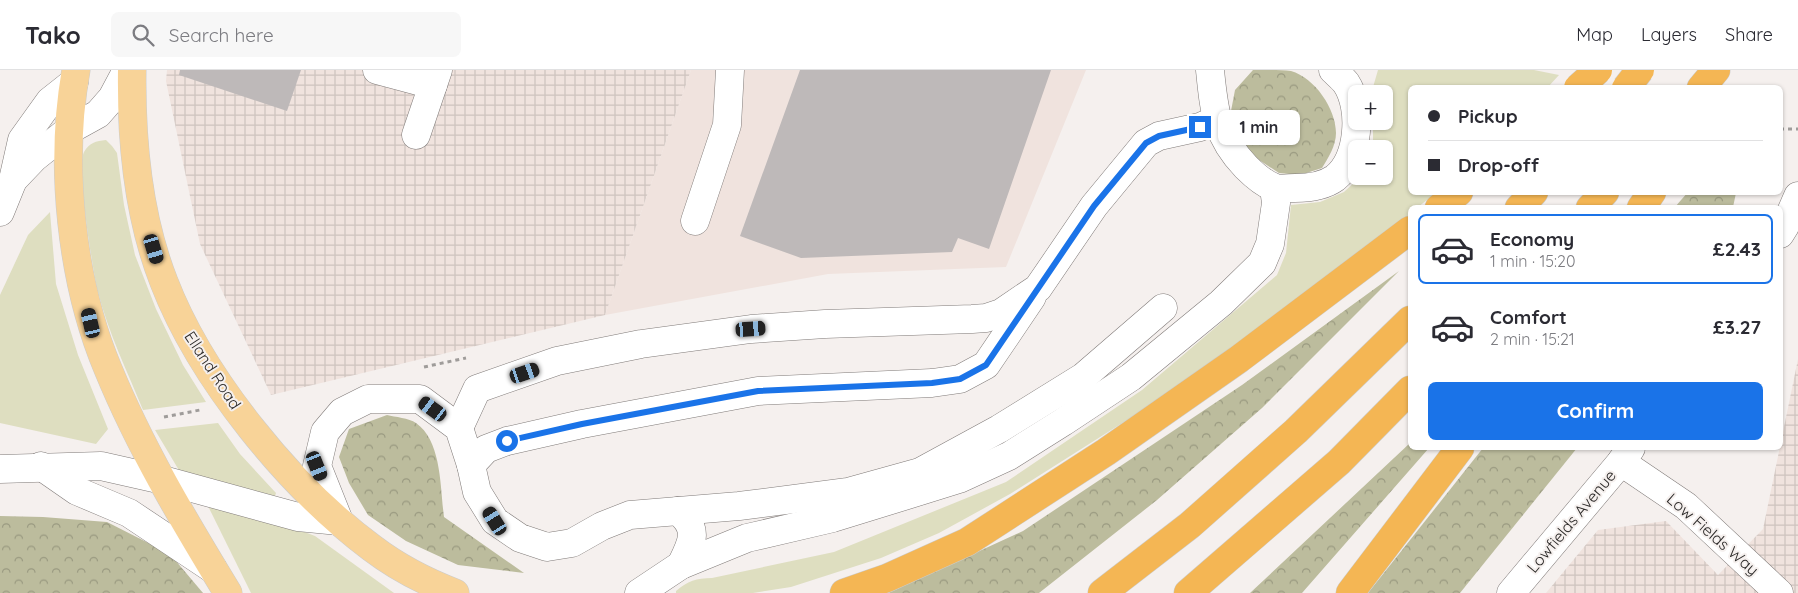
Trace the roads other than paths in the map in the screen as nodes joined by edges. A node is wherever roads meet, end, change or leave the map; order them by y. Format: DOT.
graph roads {
  1 [pos="127,70"];
  2 [pos="132,70"];
  3 [pos="377,70"];
  4 [pos="730,70"];
  5 [pos="1333,70"];
  6 [pos="1362,70"];
  7 [pos="1598,70"];
  8 [pos="1640,70"];
  9 [pos="1716,70"];
  10 [pos="1731,70"];
  11 [pos="1215,75"];
  12 [pos="75,76"];
  13 [pos="436,78"];
  14 [pos="1357,85"];
  15 [pos="1581,85"];
  16 [pos="1628,85"];
  17 [pos="1704,85"];
  18 [pos="1723,85"];
  19 [pos="1348,87"];
  20 [pos="1216,117"];
  21 [pos="69,130"];
  22 [pos="1357,130"];
  23 [pos="416,135"];
  24 [pos="13,180"];
  25 [pos="1274,188"];
  26 [pos="1455,195"];
  27 [pos="1531,195"];
  28 [pos="1602,195"];
  29 [pos="1798,196"];
  30 [pos="1443,205"];
  31 [pos="1522,205"];
  32 [pos="1593,205"];
  33 [pos="0,212"];
  34 [pos="695,221"];
  35 [pos="1788,228"];
  36 [pos="1408,232"];
  37 [pos="1038,288"];
  38 [pos="1163,308"];
  39 [pos="1408,322"];
  40 [pos="1408,392"];
  41 [pos="459,428"];
  42 [pos="1458,450"];
  43 [pos="1626,454"];
  44 [pos="472,464"];
  45 [pos="41,466"];
  46 [pos="0,469"];
  47 [pos="163,480"];
  48 [pos="678,511"];
  49 [pos="339,521"];
  50 [pos="681,565"];
  51 [pos="213,569"];
  52 [pos="228,593"];
  53 [pos="455,593"];
  54 [pos="639,593"];
  55 [pos="844,593"];
  56 [pos="1102,593"];
  57 [pos="1188,593"];
  58 [pos="1350,593"];
  59 [pos="1510,593"];
  60 [pos="1779,593"];
  1 -- 21 [label="street"];
  2 -- 49 [label="main road, Elland Road"];
  3 -- 13 [label="street"];
  4 -- 34 [label="street"];
  5 -- 19 [label="street"];
  6 -- 14 [label="street"];
  7 -- 15 [label="highway, bridge"];
  8 -- 16 [label="highway, bridge"];
  9 -- 17 [label="highway"];
  10 -- 18 [label="highway"];
  11 -- 20 [label="street"];
  12 -- 21 [label="main road"];
  12 -- 24 [label="street"];
  13 -- 23 [label="street"];
  20 -- 25 [label="street"];
  20 -- 37 [label="street"];
  21 -- 24 [label="street"];
  21 -- 47 [label="main road"];
  22 -- 25 [label="street"];
  24 -- 33 [label="street"];
  25 -- 50 [label="street"];
  26 -- 30 [label="highway"];
  27 -- 31 [label="highway"];
  28 -- 32 [label="highway"];
  29 -- 35 [label="street"];
  36 -- 55 [label="highway"];
  37 -- 41 [label="street"];
  37 -- 44 [label="street"];
  38 -- 48 [label="street"];
  39 -- 56 [label="highway"];
  40 -- 57 [label="highway"];
  41 -- 44 [label="street"];
  41 -- 49 [label="street"];
  42 -- 58 [label="highway"];
  43 -- 59 [label="street, Lowfields Avenue"];
  43 -- 60 [label="street, Low Fields Way"];
  44 -- 48 [label="street"];
  45 -- 46 [label="street"];
  45 -- 47 [label="street"];
  45 -- 51 [label="street"];
  47 -- 49 [label="street"];
  47 -- 51 [label="main road"];
  48 -- 50 [label="street"];
  49 -- 53 [label="main road, Elland Road"];
  50 -- 54 [label="street"];
  51 -- 52 [label="main road"];
}
